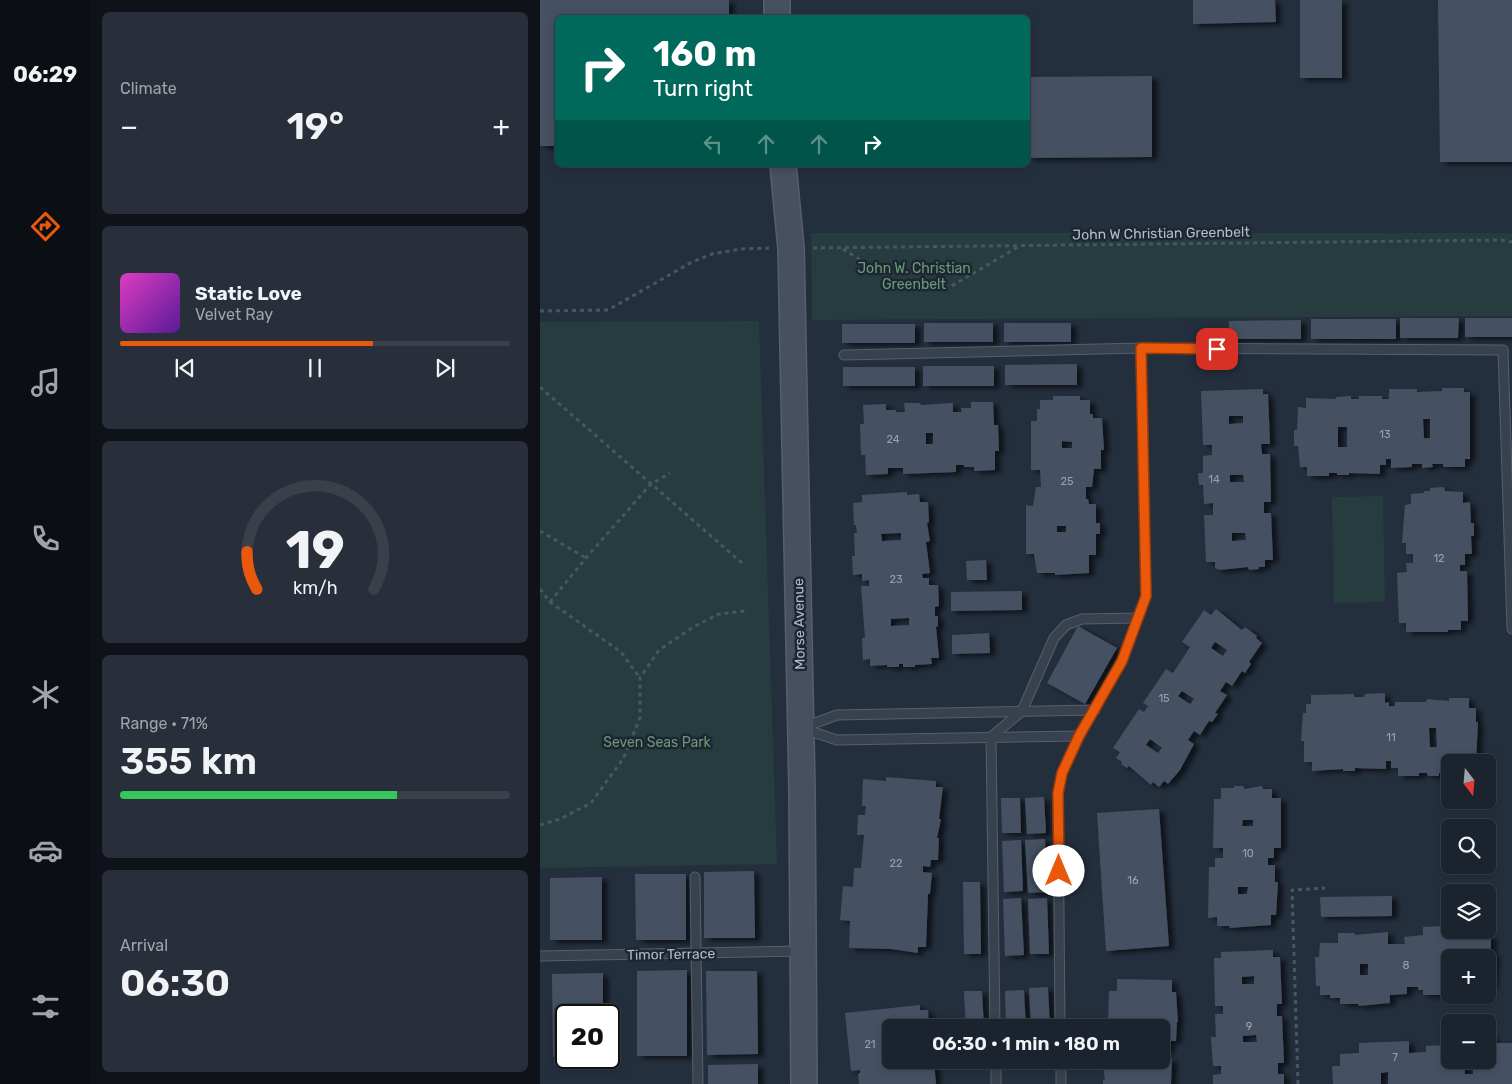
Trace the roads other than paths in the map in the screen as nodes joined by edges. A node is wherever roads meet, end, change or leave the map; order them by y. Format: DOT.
graph roads {
  1 [pos="777,0"];
  2 [pos="778,15"];
  3 [pos="783,167"];
  4 [pos="1141,348"];
  5 [pos="844,355"];
  6 [pos="1138,618"];
  7 [pos="1512,629"];
  8 [pos="1095,710"];
  9 [pos="1022,711"];
  10 [pos="801,728"];
  11 [pos="1079,736"];
  12 [pos="991,737"];
  13 [pos="694,877"];
  14 [pos="802,951"];
  15 [pos="696,953"];
  16 [pos="540,956"];
  17 [pos="995,1019"];
  18 [pos="1060,1019"];
  19 [pos="996,1069"];
  20 [pos="1060,1069"];
  21 [pos="698,1084"];
  22 [pos="804,1084"];
  23 [pos="996,1084"];
  24 [pos="1061,1084"];
  1 -- 2 [label="street"];
  3 -- 10 [label="street, Morse Avenue"];
  4 -- 5 [label="lane"];
  4 -- 6 [label="lane"];
  4 -- 7 [label="lane"];
  6 -- 8 [label="lane"];
  6 -- 9 [label="lane"];
  8 -- 9 [label="lane"];
  8 -- 11 [label="lane"];
  9 -- 10 [label="lane"];
  9 -- 12 [label="lane"];
  10 -- 12 [label="lane"];
  10 -- 14 [label="street, Morse Avenue"];
  11 -- 12 [label="lane"];
  11 -- 18 [label="lane"];
  12 -- 17 [label="lane"];
  13 -- 15 [label="lane"];
  14 -- 15 [label="lane, Timor Terrace"];
  14 -- 22 [label="street, Morse Avenue"];
  15 -- 16 [label="lane, Timor Terrace"];
  15 -- 21 [label="lane"];
  19 -- 23 [label="lane"];
  20 -- 24 [label="lane"];
}
